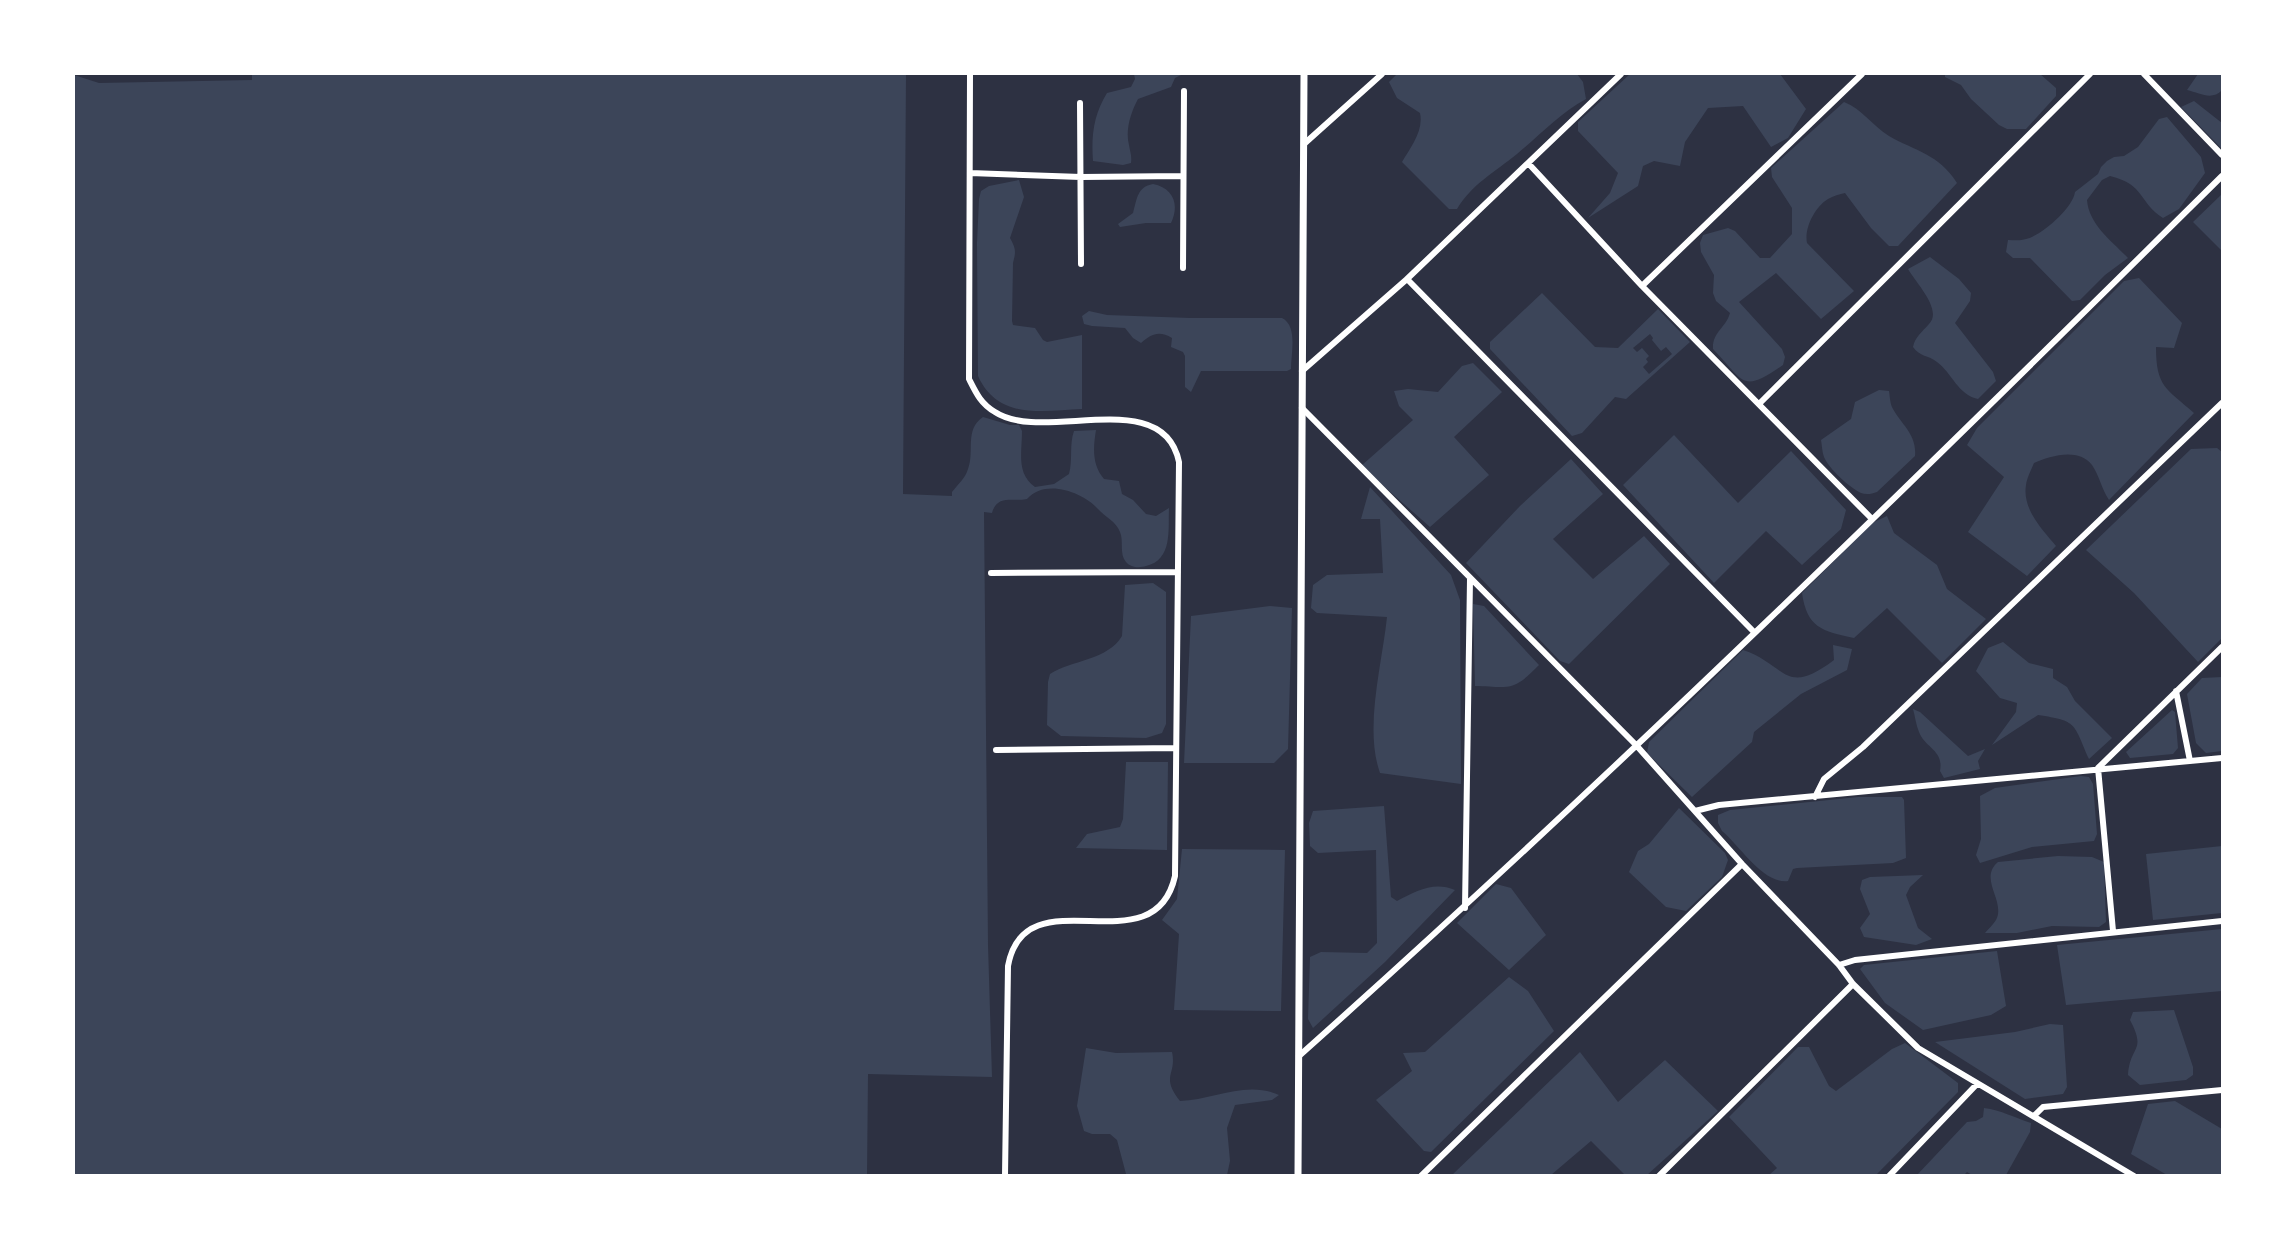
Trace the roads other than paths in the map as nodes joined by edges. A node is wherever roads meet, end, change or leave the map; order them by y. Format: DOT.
graph roads {
  1 [pos="970,74"];
  2 [pos="1304,74"];
  3 [pos="1382,74"];
  4 [pos="1621,74"];
  5 [pos="1862,74"];
  6 [pos="2090,74"];
  7 [pos="2144,74"];
  8 [pos="1184,91"];
  9 [pos="1080,103"];
  10 [pos="1304,144"];
  11 [pos="2222,155"];
  12 [pos="1528,163"];
  13 [pos="970,173"];
  14 [pos="1183,176"];
  15 [pos="2222,176"];
  16 [pos="1081,177"];
  17 [pos="1081,264"];
  18 [pos="1184,268"];
  19 [pos="1407,279"];
  20 [pos="1642,286"];
  21 [pos="1302,371"];
  22 [pos="1760,403"];
  23 [pos="2222,403"];
  24 [pos="1302,408"];
  25 [pos="1872,519"];
  26 [pos="1178,572"];
  27 [pos="991,573"];
  28 [pos="1470,579"];
  29 [pos="1754,632"];
  30 [pos="2222,646"];
  31 [pos="2176,691"];
  32 [pos="1636,746"];
  33 [pos="1176,748"];
  34 [pos="996,750"];
  35 [pos="2222,758"];
  36 [pos="2190,761"];
  37 [pos="2098,768"];
  38 [pos="1815,797"];
  39 [pos="1695,811"];
  40 [pos="1742,864"];
  41 [pos="1465,908"];
  42 [pos="2222,921"];
  43 [pos="2113,931"];
  44 [pos="1839,965"];
  45 [pos="1853,984"];
  46 [pos="1299,1056"];
  47 [pos="1976,1084"];
  48 [pos="2222,1090"];
  49 [pos="2034,1116"];
  50 [pos="1005,1175"];
  51 [pos="1298,1175"];
  52 [pos="1421,1175"];
  53 [pos="1659,1175"];
  54 [pos="1889,1175"];
  55 [pos="2134,1175"];
  1 -- 13 [label="street"];
  2 -- 10 [label="street"];
  3 -- 10 [label="street"];
  4 -- 12 [label="street"];
  5 -- 20 [label="street"];
  6 -- 22 [label="street"];
  7 -- 11 [label="street"];
  8 -- 14 [label="street"];
  9 -- 16 [label="street"];
  10 -- 21 [label="street"];
  12 -- 19 [label="street"];
  12 -- 20 [label="street"];
  13 -- 16 [label="street"];
  13 -- 26 [label="street"];
  14 -- 16 [label="street"];
  14 -- 18 [label="street"];
  15 -- 25 [label="street"];
  16 -- 17 [label="street"];
  19 -- 21 [label="street"];
  19 -- 29 [label="street"];
  20 -- 22 [label="street"];
  21 -- 24 [label="street"];
  22 -- 25 [label="street"];
  23 -- 38 [label="street"];
  24 -- 28 [label="street"];
  24 -- 46 [label="street"];
  25 -- 29 [label="street"];
  26 -- 27 [label="street"];
  26 -- 33 [label="street"];
  28 -- 32 [label="street"];
  28 -- 41 [label="street"];
  29 -- 32 [label="street"];
  30 -- 31 [label="street"];
  31 -- 36 [label="street"];
  31 -- 37 [label="street"];
  32 -- 39 [label="street"];
  32 -- 41 [label="street"];
  33 -- 34 [label="street"];
  33 -- 50 [label="street"];
  35 -- 36 [label="street"];
  36 -- 37 [label="street"];
  37 -- 38 [label="street"];
  37 -- 43 [label="street"];
  38 -- 39 [label="street"];
  39 -- 40 [label="street"];
  40 -- 44 [label="street"];
  40 -- 52 [label="street"];
  41 -- 46 [label="street"];
  42 -- 43 [label="street"];
  43 -- 44 [label="street"];
  44 -- 45 [label="street"];
  45 -- 47 [label="street"];
  45 -- 53 [label="street"];
  46 -- 51 [label="street"];
  47 -- 49 [label="street"];
  47 -- 54 [label="street"];
  48 -- 49 [label="street"];
  49 -- 55 [label="street"];
}
